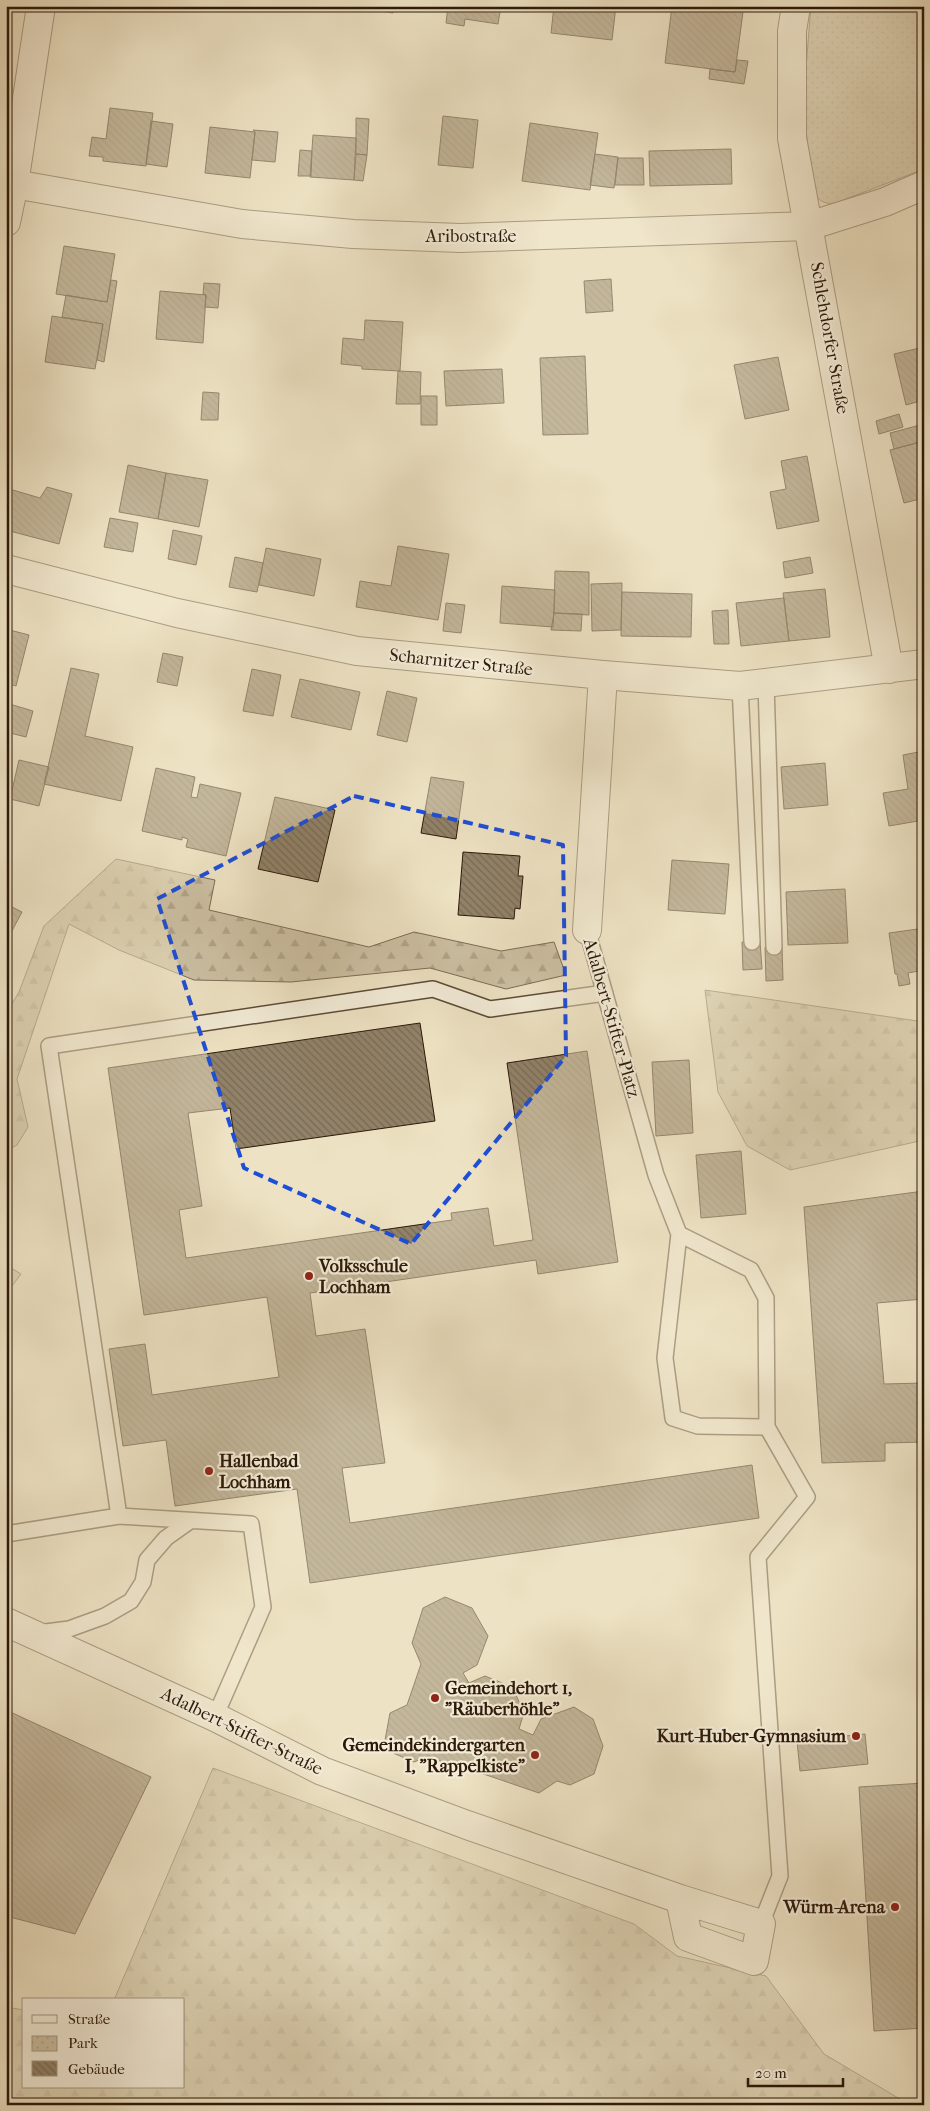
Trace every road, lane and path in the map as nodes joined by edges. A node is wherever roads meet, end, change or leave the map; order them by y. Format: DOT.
graph roads {
  1 [pos="41,6"];
  2 [pos="796,6"];
  3 [pos="14,184"];
  4 [pos="924,185"];
  5 [pos="6,222"];
  6 [pos="809,226"];
  7 [pos="6,569"];
  8 [pos="924,664"];
  9 [pos="889,669"];
  10 [pos="604,675"];
  11 [pos="753,684"];
  12 [pos="587,930"];
  13 [pos="752,942"];
  14 [pos="774,947"];
  15 [pos="605,993"];
  16 [pos="679,1234"];
  17 [pos="767,1427"];
  18 [pos="119,1516"];
  19 [pos="190,1521"];
  20 [pos="6,1534"];
  21 [pos="6,1622"];
  22 [pos="33,1634"];
  23 [pos="215,1717"];
  24 [pos="680,1899"];
  25 [pos="760,1924"];
  1 -- 3 [label="street"];
  2 -- 6 [label="street, Schlehdorfer Straße"];
  3 -- 5 [label="street"];
  3 -- 6 [label="street, Aribostraße"];
  4 -- 6 [label="street, Aribostraße"];
  6 -- 9 [label="street, Schlehdorfer Straße"];
  7 -- 10 [label="street, Scharnitzer Straße"];
  8 -- 9 [label="street, Scharnitzer Straße"];
  9 -- 11 [label="street, Scharnitzer Straße"];
  10 -- 11 [label="street, Scharnitzer Straße"];
  10 -- 12 [label="street, Adalbert-Stifter-Platz"];
  11 -- 13 [label="lane"];
  11 -- 14 [label="lane"];
  12 -- 15 [label="lane, Adalbert-Stifter-Platz"];
  15 -- 16 [label="lane, Adalbert-Stifter-Platz"];
  15 -- 18 [label="lane"];
  16 -- 17 [label="lane"];
  16 -- 17 [label="lane, Adalbert-Stifter-Platz"];
  17 -- 25 [label="lane"];
  18 -- 19 [label="lane"];
  18 -- 20 [label="lane"];
  19 -- 22 [label="lane"];
  19 -- 23 [label="lane"];
  21 -- 22 [label="street, Adalbert-Stifter-Straße"];
  22 -- 23 [label="street, Adalbert-Stifter-Straße"];
  23 -- 24 [label="street, Adalbert-Stifter-Straße"];
  24 -- 25 [label="street, Adalbert-Stifter-Straße"];
  24 -- 25 [label="street"];
}
